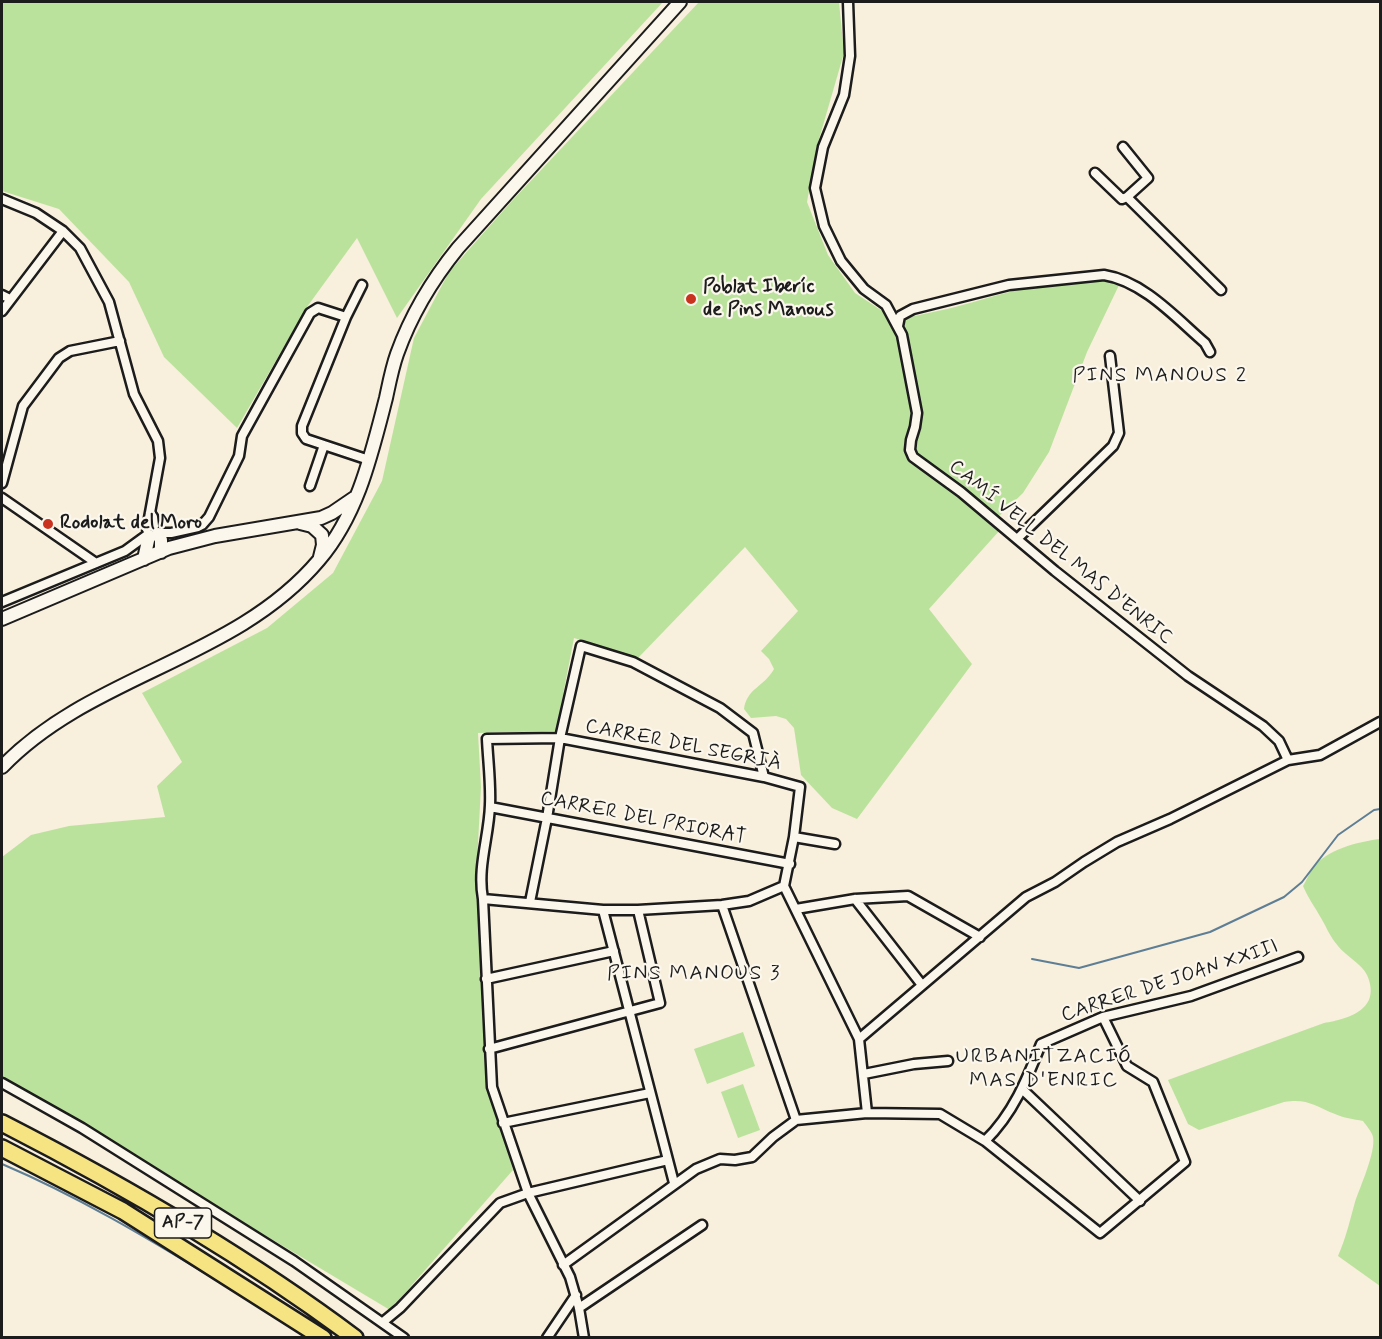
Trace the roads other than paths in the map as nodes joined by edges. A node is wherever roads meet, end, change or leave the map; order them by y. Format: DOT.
graph roads {
  1 [pos="680,2"];
  2 [pos="848,2"];
  3 [pos="1123,147"];
  4 [pos="1095,173"];
  5 [pos="1127,197"];
  6 [pos="2,199"];
  7 [pos="63,231"];
  8 [pos="362,285"];
  9 [pos="1221,290"];
  10 [pos="2,295"];
  11 [pos="10,299"];
  12 [pos="2,311"];
  13 [pos="346,317"];
  14 [pos="898,326"];
  15 [pos="120,341"];
  16 [pos="1210,351"];
  17 [pos="1110,356"];
  18 [pos="324,445"];
  19 [pos="369,460"];
  20 [pos="2,483"];
  21 [pos="310,486"];
  22 [pos="357,495"];
  23 [pos="2,498"];
  24 [pos="323,517"];
  25 [pos="300,523"];
  26 [pos="320,533"];
  27 [pos="338,533"];
  28 [pos="153,537"];
  29 [pos="1017,539"];
  30 [pos="319,561"];
  31 [pos="96,563"];
  32 [pos="2,602"];
  33 [pos="2,619"];
  34 [pos="1380,722"];
  35 [pos="560,738"];
  36 [pos="1288,760"];
  37 [pos="2,767"];
  38 [pos="764,777"];
  39 [pos="490,807"];
  40 [pos="547,818"];
  41 [pos="794,837"];
  42 [pos="835,844"];
  43 [pos="790,864"];
  44 [pos="784,886"];
  45 [pos="483,899"];
  46 [pos="855,899"];
  47 [pos="530,902"];
  48 [pos="722,905"];
  49 [pos="796,909"];
  50 [pos="603,910"];
  51 [pos="638,910"];
  52 [pos="980,937"];
  53 [pos="614,951"];
  54 [pos="1298,957"];
  55 [pos="486,979"];
  56 [pos="922,985"];
  57 [pos="629,1012"];
  58 [pos="1103,1017"];
  59 [pos="860,1040"];
  60 [pos="489,1049"];
  61 [pos="948,1061"];
  62 [pos="864,1074"];
  63 [pos="2,1083"];
  64 [pos="1023,1090"];
  65 [pos="650,1093"];
  66 [pos="867,1113"];
  67 [pos="796,1120"];
  68 [pos="2,1123"];
  69 [pos="503,1123"];
  70 [pos="985,1141"];
  71 [pos="2,1148"];
  72 [pos="668,1160"];
  73 [pos="674,1183"];
  74 [pos="528,1193"];
  75 [pos="1140,1201"];
  76 [pos="702,1225"];
  77 [pos="563,1265"];
  78 [pos="576,1295"];
  79 [pos="579,1308"];
  80 [pos="383,1322"];
  81 [pos="323,1338"];
  82 [pos="355,1338"];
  83 [pos="404,1338"];
  84 [pos="547,1338"];
  85 [pos="584,1338"];
  1 -- 19 [label="main road"];
  2 -- 14 [label="street, CAMÍ VELL DEL MAS D'ENRIC"];
  3 -- 5 [label="street"];
  4 -- 5 [label="street"];
  5 -- 9 [label="street"];
  6 -- 7 [label="street"];
  7 -- 11 [label="street"];
  7 -- 15 [label="street"];
  8 -- 13 [label="street"];
  10 -- 11 [label="street"];
  11 -- 12 [label="street"];
  13 -- 18 [label="street"];
  13 -- 28 [label="street"];
  14 -- 16 [label="street"];
  14 -- 29 [label="street, CAMÍ VELL DEL MAS D'ENRIC"];
  15 -- 20 [label="street"];
  15 -- 28 [label="street"];
  17 -- 29 [label="street"];
  18 -- 19 [label="street"];
  18 -- 21 [label="street"];
  19 -- 22 [label="main road"];
  22 -- 24 [label="main road"];
  22 -- 27 [label="main road"];
  23 -- 31 [label="street"];
  24 -- 25 [label="main road"];
  24 -- 26 [label="main road"];
  24 -- 27 [label="main road"];
  25 -- 26 [label="main road"];
  25 -- 28 [label="main road"];
  26 -- 27 [label="main road"];
  26 -- 30 [label="main road"];
  27 -- 30 [label="main road"];
  28 -- 31 [label="street"];
  28 -- 33 [label="main road"];
  29 -- 36 [label="street, CAMÍ VELL DEL MAS D'ENRIC"];
  30 -- 37 [label="main road"];
  31 -- 32 [label="street"];
  34 -- 36 [label="street"];
  35 -- 38 [label="street, CARRER DEL SEGRIÀ"];
  35 -- 38 [label="street"];
  35 -- 39 [label="street, CARRER DEL SEGRIÀ"];
  35 -- 40 [label="street"];
  36 -- 52 [label="street"];
  38 -- 41 [label="street, CARRER DEL SEGRIÀ"];
  39 -- 40 [label="street, CARRER DEL PRIORAT"];
  39 -- 45 [label="street"];
  40 -- 43 [label="street, CARRER DEL PRIORAT"];
  40 -- 47 [label="street"];
  41 -- 42 [label="street"];
  41 -- 43 [label="street"];
  43 -- 44 [label="street"];
  44 -- 48 [label="street"];
  44 -- 49 [label="street"];
  45 -- 47 [label="street"];
  45 -- 55 [label="street"];
  46 -- 49 [label="street"];
  46 -- 52 [label="street"];
  46 -- 56 [label="street"];
  47 -- 50 [label="street"];
  48 -- 51 [label="street"];
  48 -- 67 [label="street"];
  49 -- 59 [label="street"];
  50 -- 51 [label="street"];
  50 -- 53 [label="street"];
  51 -- 57 [label="street"];
  52 -- 56 [label="street"];
  53 -- 55 [label="street"];
  53 -- 57 [label="street"];
  54 -- 58 [label="street, CARRER DE JOAN XXIII"];
  55 -- 60 [label="street"];
  56 -- 59 [label="street"];
  57 -- 60 [label="street"];
  57 -- 65 [label="street"];
  58 -- 64 [label="street, CARRER DE JOAN XXIII"];
  58 -- 75 [label="street"];
  59 -- 62 [label="street"];
  60 -- 69 [label="street"];
  61 -- 62 [label="street"];
  62 -- 66 [label="street"];
  63 -- 80 [label="street"];
  64 -- 70 [label="street, CARRER DE JOAN XXIII"];
  64 -- 75 [label="street"];
  65 -- 69 [label="street"];
  65 -- 72 [label="street"];
  66 -- 67 [label="street"];
  66 -- 70 [label="street"];
  67 -- 73 [label="street"];
  68 -- 82 [label="highway, AP-7"];
  69 -- 74 [label="street"];
  70 -- 75 [label="street"];
  71 -- 81 [label="highway, AP-7"];
  72 -- 73 [label="street"];
  72 -- 74 [label="street"];
  73 -- 77 [label="street"];
  74 -- 77 [label="street"];
  74 -- 80 [label="street"];
  76 -- 79 [label="street"];
  77 -- 78 [label="street"];
  78 -- 79 [label="street"];
  78 -- 84 [label="street"];
  79 -- 85 [label="street"];
  80 -- 83 [label="street"];
}
